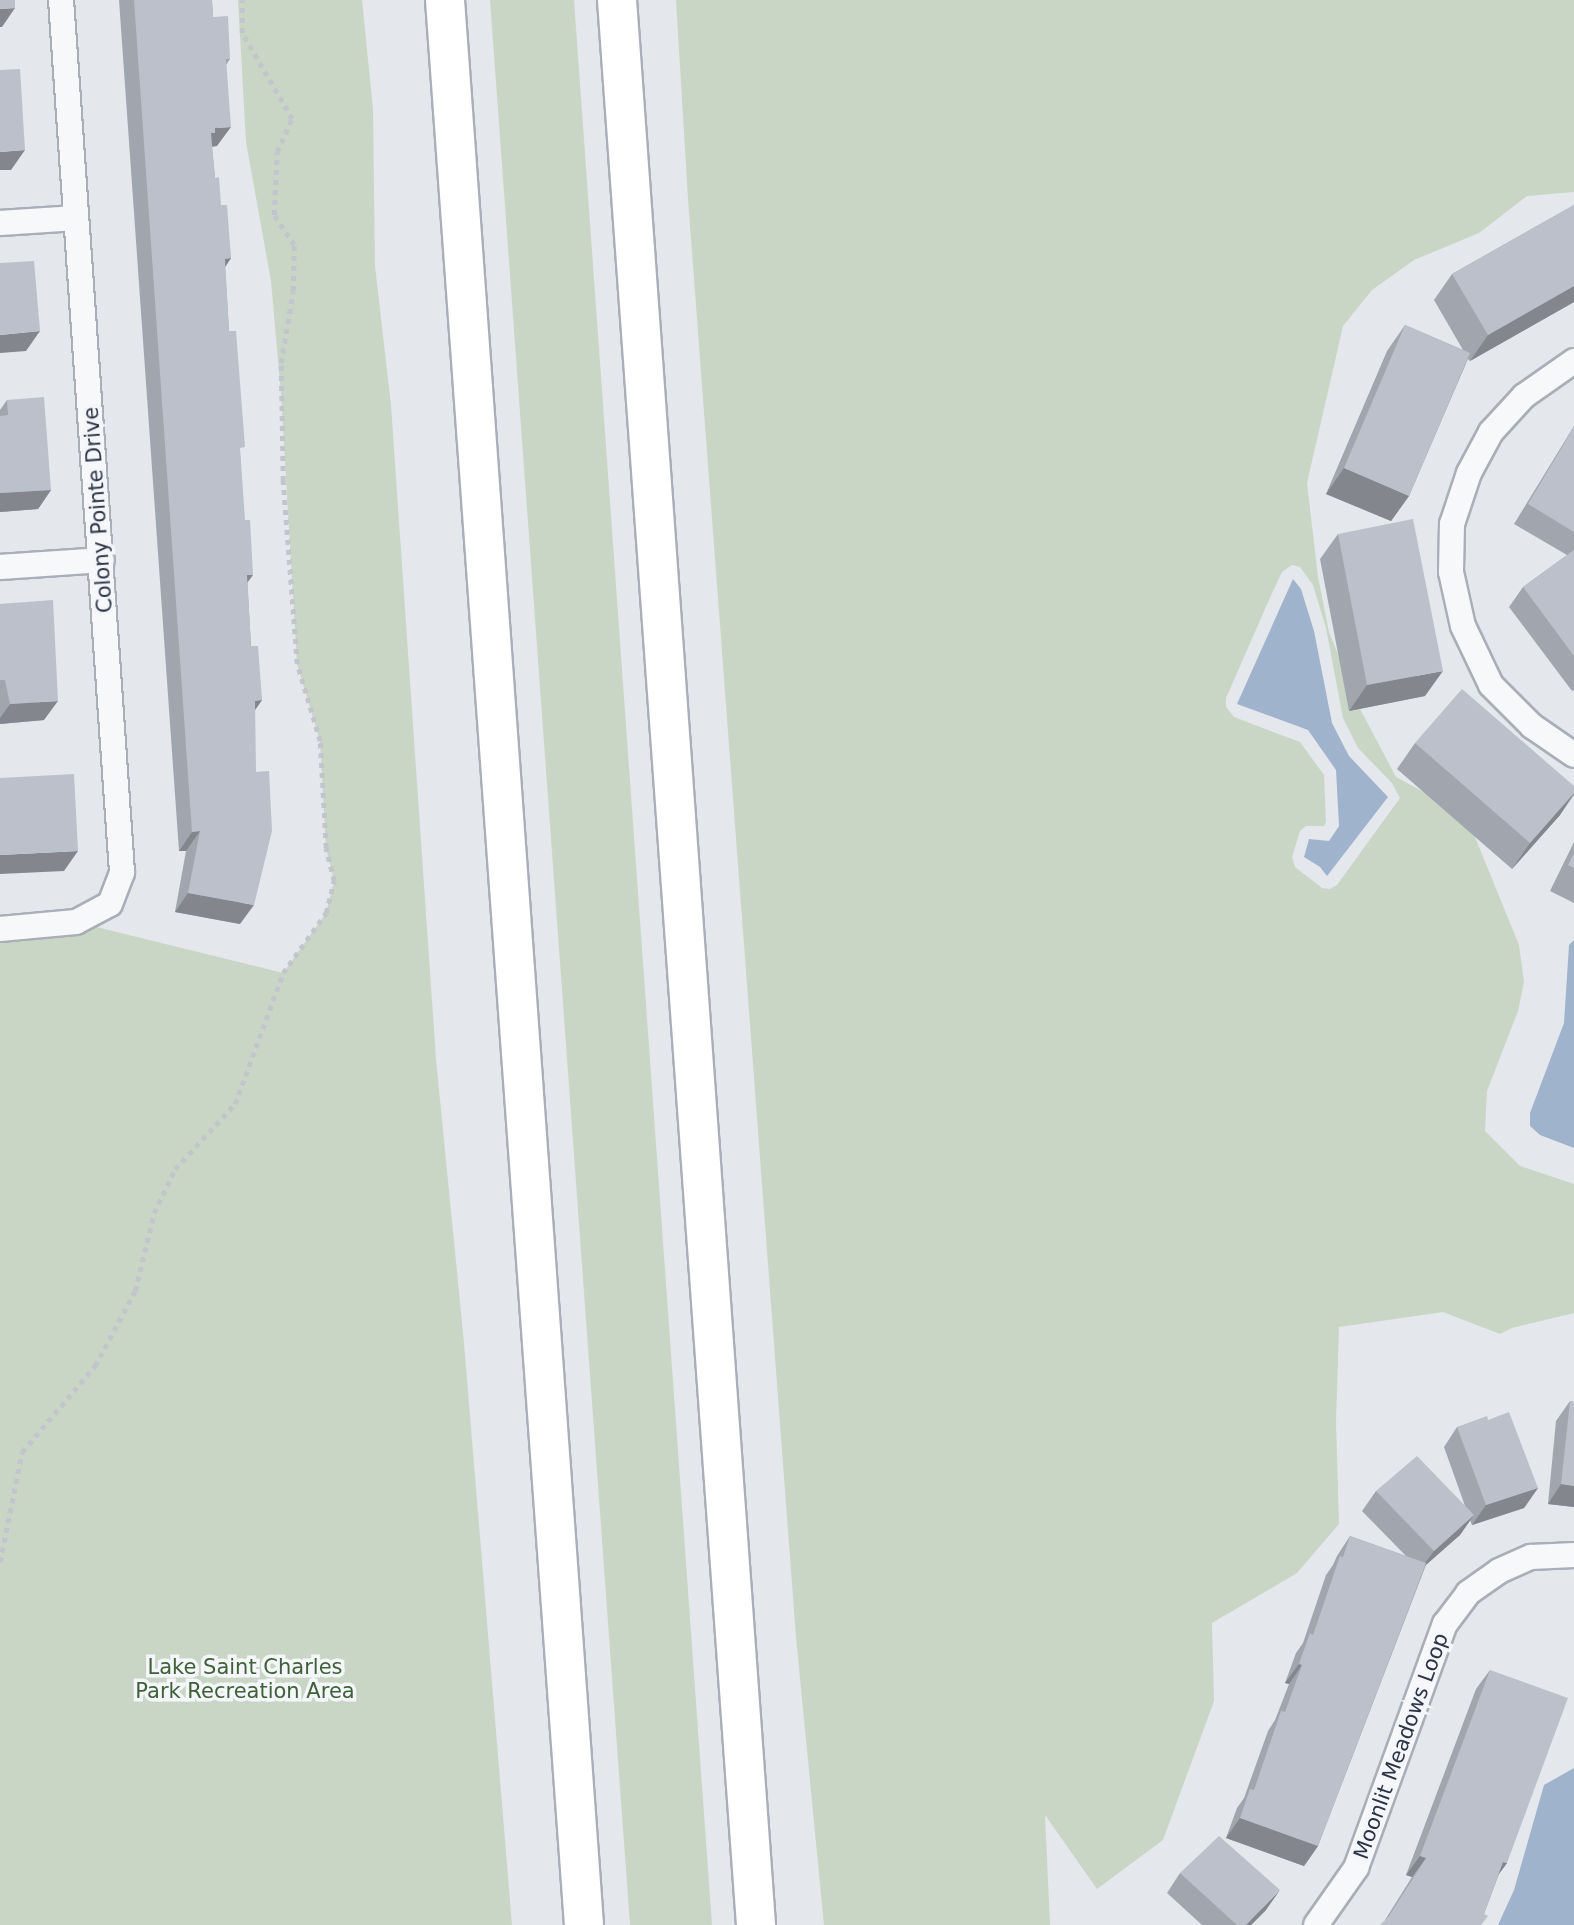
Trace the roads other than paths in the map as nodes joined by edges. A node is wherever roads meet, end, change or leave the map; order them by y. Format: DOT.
graph roads {
  1 [pos="61,0"];
  2 [pos="445,0"];
  3 [pos="617,0"];
  4 [pos="76,218"];
  5 [pos="0,223"];
  6 [pos="1574,361"];
  7 [pos="102,560"];
  8 [pos="0,567"];
  9 [pos="1574,755"];
  10 [pos="0,929"];
  11 [pos="1574,1555"];
  12 [pos="584,1925"];
  13 [pos="756,1925"];
  14 [pos="1316,1925"];
  1 -- 4 [label="street, Colony Pointe Drive"];
  2 -- 12 [label="highway"];
  3 -- 13 [label="highway"];
  4 -- 5 [label="street"];
  4 -- 7 [label="street, Colony Pointe Drive"];
  6 -- 9 [label="street"];
  7 -- 8 [label="street"];
  7 -- 10 [label="street, Colony Pointe Drive"];
  11 -- 14 [label="street, Moonlit Meadows Loop"];
}
